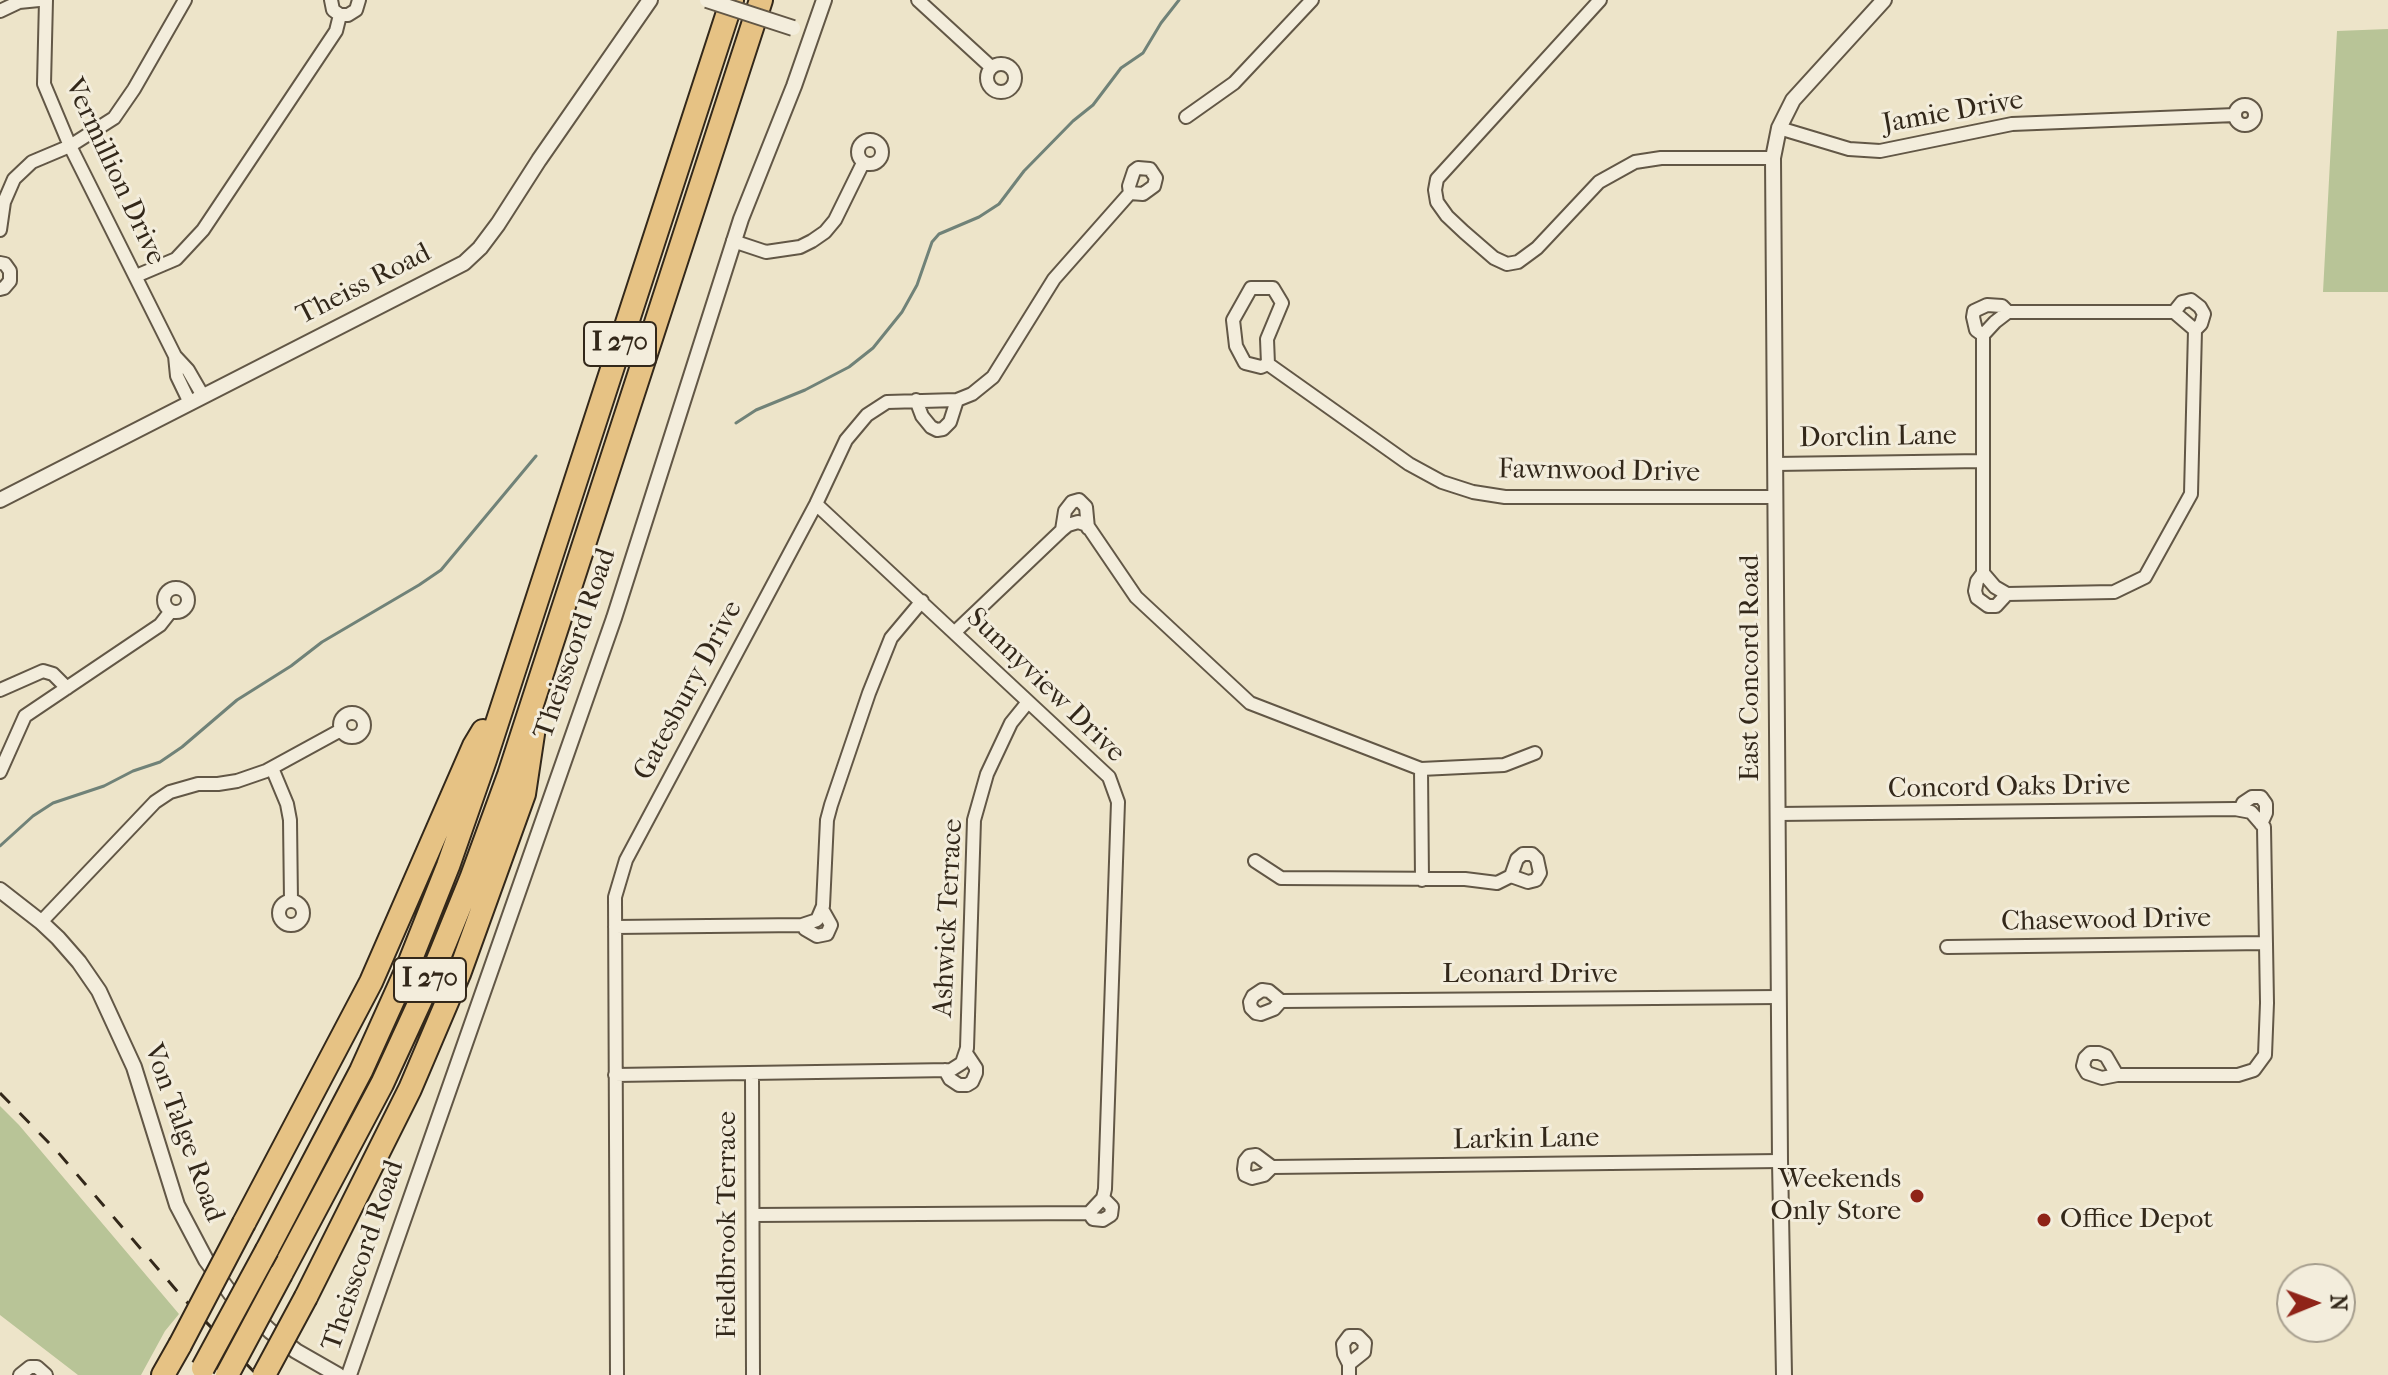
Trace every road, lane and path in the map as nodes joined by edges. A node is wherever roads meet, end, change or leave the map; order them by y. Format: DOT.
graph roads {
  1 [pos="39,0"];
  2 [pos="46,0"];
  3 [pos="185,0"];
  4 [pos="331,0"];
  5 [pos="359,0"];
  6 [pos="650,0"];
  7 [pos="707,0"];
  8 [pos="732,0"];
  9 [pos="761,0"];
  10 [pos="824,0"];
  11 [pos="918,0"];
  12 [pos="1312,0"];
  13 [pos="1600,0"];
  14 [pos="1884,0"];
  15 [pos="0,11"];
  16 [pos="340,15"];
  17 [pos="813,34"];
  18 [pos="991,67"];
  19 [pos="2235,115"];
  20 [pos="1186,117"];
  21 [pos="1779,128"];
  22 [pos="70,146"];
  23 [pos="1773,158"];
  24 [pos="863,163"];
  25 [pos="1130,193"];
  26 [pos="0,230"];
  27 [pos="733,241"];
  28 [pos="0,263"];
  29 [pos="136,276"];
  30 [pos="0,289"];
  31 [pos="2008,312"];
  32 [pos="2174,312"];
  33 [pos="2195,330"];
  34 [pos="1983,335"];
  35 [pos="1268,364"];
  36 [pos="196,399"];
  37 [pos="916,400"];
  38 [pos="957,400"];
  39 [pos="1982,461"];
  40 [pos="1775,464"];
  41 [pos="1775,497"];
  42 [pos="0,500"];
  43 [pos="816,504"];
  44 [pos="1088,528"];
  45 [pos="1062,530"];
  46 [pos="1983,573"];
  47 [pos="2007,594"];
  48 [pos="922,601"];
  49 [pos="171,611"];
  50 [pos="955,632"];
  51 [pos="543,670"];
  52 [pos="67,688"];
  53 [pos="508,689"];
  54 [pos="0,690"];
  55 [pos="1028,702"];
  56 [pos="341,730"];
  57 [pos="1535,753"];
  58 [pos="272,768"];
  59 [pos="1421,769"];
  60 [pos="0,772"];
  61 [pos="2240,810"];
  62 [pos="1778,814"];
  63 [pos="2261,824"];
  64 [pos="1255,861"];
  65 [pos="1511,876"];
  66 [pos="1422,880"];
  67 [pos="0,890"];
  68 [pos="291,901"];
  69 [pos="41,922"];
  70 [pos="615,927"];
  71 [pos="2266,943"];
  72 [pos="1947,947"];
  73 [pos="1779,997"];
  74 [pos="1281,1001"];
  75 [pos="966,1053"];
  76 [pos="945,1070"];
  77 [pos="752,1074"];
  78 [pos="615,1075"];
  79 [pos="2117,1075"];
  80 [pos="1780,1161"];
  81 [pos="1272,1167"];
  82 [pos="753,1215"];
  83 [pos="201,1371"];
  84 [pos="20,1375"];
  85 [pos="46,1375"];
  86 [pos="163,1375"];
  87 [pos="227,1375"];
  88 [pos="264,1375"];
  89 [pos="338,1375"];
  90 [pos="349,1375"];
  91 [pos="617,1375"];
  92 [pos="753,1375"];
  93 [pos="1784,1375"];
  1 -- 15 [label="street"];
  2 -- 22 [label="street, Vermillion Drive"];
  3 -- 22 [label="street"];
  4 -- 16 [label="street"];
  5 -- 16 [label="street"];
  6 -- 36 [label="street, Theiss Road"];
  7 -- 17 [label="street, bridge"];
  8 -- 53 [label="highway, I 270"];
  9 -- 51 [label="highway, I 270"];
  10 -- 17 [label="street"];
  11 -- 18 [label="street"];
  12 -- 20 [label="street"];
  13 -- 23 [label="street"];
  14 -- 21 [label="street, East Concord Road"];
  16 -- 29 [label="street"];
  17 -- 27 [label="street, Theisscord Road"];
  19 -- 21 [label="street, Jamie Drive"];
  21 -- 23 [label="street, East Concord Road"];
  22 -- 26 [label="street"];
  22 -- 29 [label="street, Vermillion Drive"];
  23 -- 40 [label="street, East Concord Road"];
  24 -- 27 [label="street"];
  25 -- 38 [label="street"];
  27 -- 90 [label="street, Theisscord Road"];
  28 -- 30 [label="street"];
  29 -- 36 [label="street, Vermillion Drive"];
  31 -- 32 [label="street, Dorclin Lane"];
  31 -- 34 [label="street"];
  31 -- 34 [label="street, Dorclin Lane"];
  32 -- 33 [label="street"];
  32 -- 33 [label="street, Dorclin Lane"];
  33 -- 47 [label="street, Dorclin Lane"];
  34 -- 39 [label="street, Dorclin Lane"];
  35 -- 35 [label="street, Fawnwood Drive"];
  35 -- 41 [label="street, Fawnwood Drive"];
  36 -- 42 [label="street, Theiss Road"];
  37 -- 38 [label="street, Gatesbury Drive"];
  37 -- 38 [label="street"];
  37 -- 43 [label="street, Gatesbury Drive"];
  39 -- 40 [label="street, Dorclin Lane"];
  39 -- 46 [label="street, Dorclin Lane"];
  40 -- 41 [label="street, East Concord Road"];
  41 -- 62 [label="street, East Concord Road"];
  43 -- 48 [label="street, Sunnyview Drive"];
  43 -- 70 [label="street, Gatesbury Drive"];
  44 -- 45 [label="street"];
  44 -- 45 [label="street"];
  44 -- 59 [label="street"];
  45 -- 50 [label="street"];
  46 -- 47 [label="street"];
  46 -- 47 [label="street, Dorclin Lane"];
  48 -- 50 [label="street, Sunnyview Drive"];
  48 -- 70 [label="street"];
  49 -- 52 [label="street"];
  50 -- 55 [label="street, Sunnyview Drive"];
  51 -- 87 [label="highway, I 270, bridge"];
  51 -- 88 [label="highway, bridge"];
  52 -- 54 [label="street"];
  52 -- 60 [label="street"];
  53 -- 83 [label="highway, I 270, bridge"];
  53 -- 86 [label="highway, bridge"];
  55 -- 75 [label="street, Ashwick Terrace"];
  55 -- 82 [label="street, Sunnyview Drive"];
  56 -- 58 [label="street"];
  57 -- 59 [label="street"];
  58 -- 68 [label="street"];
  58 -- 69 [label="street"];
  59 -- 66 [label="street"];
  61 -- 62 [label="street, Concord Oaks Drive"];
  61 -- 63 [label="street"];
  61 -- 63 [label="street, Concord Oaks Drive"];
  62 -- 73 [label="street, East Concord Road"];
  63 -- 71 [label="street, Concord Oaks Drive"];
  64 -- 66 [label="street"];
  65 -- 66 [label="street"];
  67 -- 69 [label="street, Von Talge Road"];
  69 -- 89 [label="street, Von Talge Road"];
  70 -- 78 [label="street, Gatesbury Drive"];
  71 -- 72 [label="street, Chasewood Drive"];
  71 -- 79 [label="street, Concord Oaks Drive"];
  73 -- 74 [label="street, Leonard Drive"];
  73 -- 80 [label="street, East Concord Road"];
  75 -- 76 [label="street, Ashwick Terrace"];
  75 -- 76 [label="street, Ashwick Terrace"];
  76 -- 77 [label="street, Ashwick Terrace"];
  77 -- 78 [label="street, Ashwick Terrace"];
  77 -- 82 [label="street, Fieldbrook Terrace"];
  78 -- 91 [label="street, Gatesbury Drive"];
  80 -- 81 [label="street, Larkin Lane"];
  80 -- 93 [label="street, East Concord Road"];
  82 -- 92 [label="street, Fieldbrook Terrace"];
  84 -- 85 [label="street"];
}
